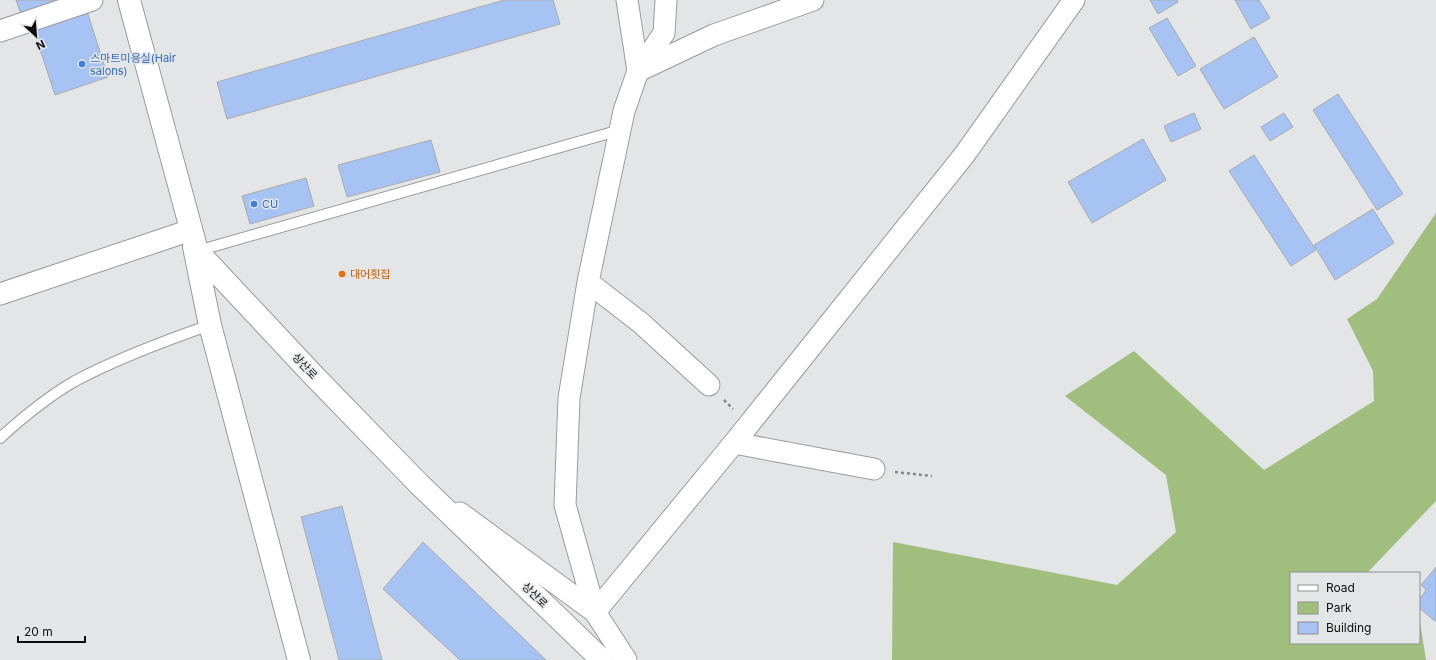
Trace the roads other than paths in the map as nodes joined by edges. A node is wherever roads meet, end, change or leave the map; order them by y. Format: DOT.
graph roads {
  1 [pos="92,0"];
  2 [pos="129,0"];
  3 [pos="627,0"];
  4 [pos="666,0"];
  5 [pos="814,0"];
  6 [pos="1074,0"];
  7 [pos="0,31"];
  8 [pos="638,71"];
  9 [pos="620,130"];
  10 [pos="191,230"];
  11 [pos="197,251"];
  12 [pos="588,282"];
  13 [pos="0,294"];
  14 [pos="210,325"];
  15 [pos="709,386"];
  16 [pos="0,438"];
  17 [pos="734,443"];
  18 [pos="874,469"];
  19 [pos="419,484"];
  20 [pos="595,612"];
  21 [pos="299,660"];
  22 [pos="602,660"];
  23 [pos="626,660"];
  1 -- 7 [label="street"];
  2 -- 10 [label="street, 상산로"];
  3 -- 8 [label="street"];
  4 -- 8 [label="street"];
  5 -- 8 [label="street"];
  6 -- 17 [label="street"];
  8 -- 9 [label="street"];
  9 -- 11 [label="lane"];
  9 -- 12 [label="street"];
  10 -- 11 [label="street, 상산로"];
  10 -- 13 [label="street"];
  10 -- 14 [label="street"];
  11 -- 19 [label="street, 상산로"];
  12 -- 15 [label="street"];
  12 -- 20 [label="street"];
  14 -- 16 [label="lane"];
  14 -- 21 [label="street"];
  17 -- 18 [label="street"];
  17 -- 20 [label="street"];
  19 -- 20 [label="street"];
  19 -- 22 [label="street, 상산로"];
  20 -- 23 [label="street"];
}
